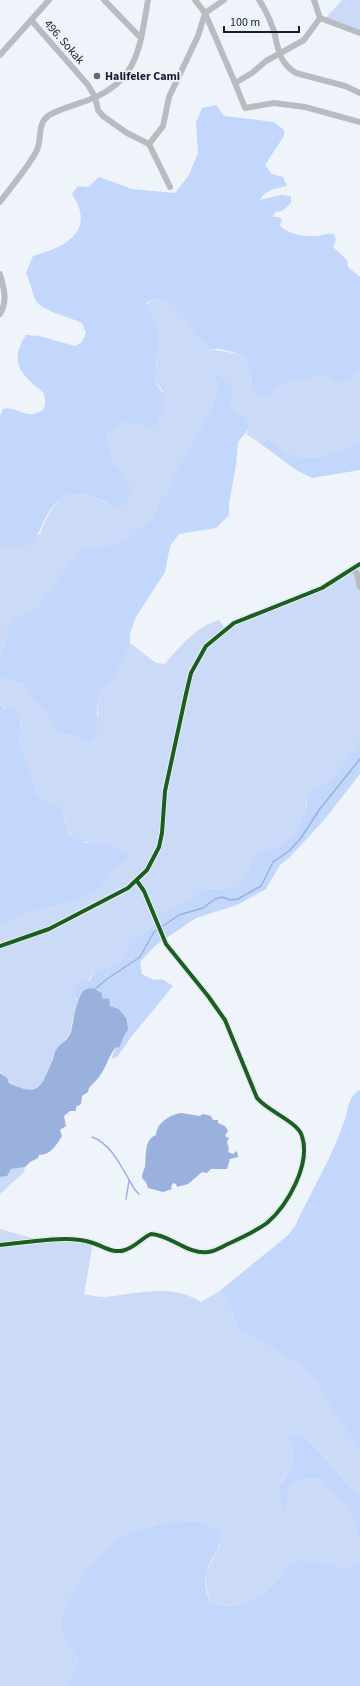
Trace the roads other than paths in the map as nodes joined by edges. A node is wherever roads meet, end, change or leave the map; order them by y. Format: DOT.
graph roads {
  1 [pos="49,0"];
  2 [pos="104,0"];
  3 [pos="148,0"];
  4 [pos="195,0"];
  5 [pos="224,0"];
  6 [pos="259,0"];
  7 [pos="314,0"];
  8 [pos="205,14"];
  9 [pos="320,18"];
  10 [pos="31,20"];
  11 [pos="360,32"];
  12 [pos="141,38"];
  13 [pos="279,54"];
  14 [pos="0,55"];
  15 [pos="235,83"];
  16 [pos="360,93"];
  17 [pos="95,98"];
  18 [pos="360,122"];
  19 [pos="149,144"];
  20 [pos="170,187"];
  21 [pos="0,202"];
  22 [pos="0,274"];
  23 [pos="0,314"];
  24 [pos="360,564"];
  25 [pos="353,570"];
  26 [pos="360,587"];
  27 [pos="137,881"];
  28 [pos="0,946"];
  29 [pos="0,1245"];
  1 -- 10 [label="street"];
  2 -- 12 [label="street"];
  3 -- 12 [label="street"];
  4 -- 8 [label="street"];
  5 -- 8 [label="street"];
  6 -- 13 [label="street"];
  7 -- 9 [label="street"];
  8 -- 15 [label="street"];
  8 -- 19 [label="street"];
  9 -- 11 [label="street"];
  9 -- 13 [label="street"];
  10 -- 14 [label="street"];
  10 -- 17 [label="street, 496. Sokak"];
  12 -- 17 [label="street"];
  13 -- 15 [label="street"];
  13 -- 16 [label="street"];
  15 -- 18 [label="street"];
  17 -- 19 [label="street, 496. Sokak"];
  17 -- 21 [label="street"];
  19 -- 20 [label="street"];
  22 -- 23 [label="street"];
  24 -- 25 [label="street"];
  25 -- 26 [label="street"];
  25 -- 27 [label="street"];
  27 -- 28 [label="street"];
  27 -- 29 [label="street"];
}
